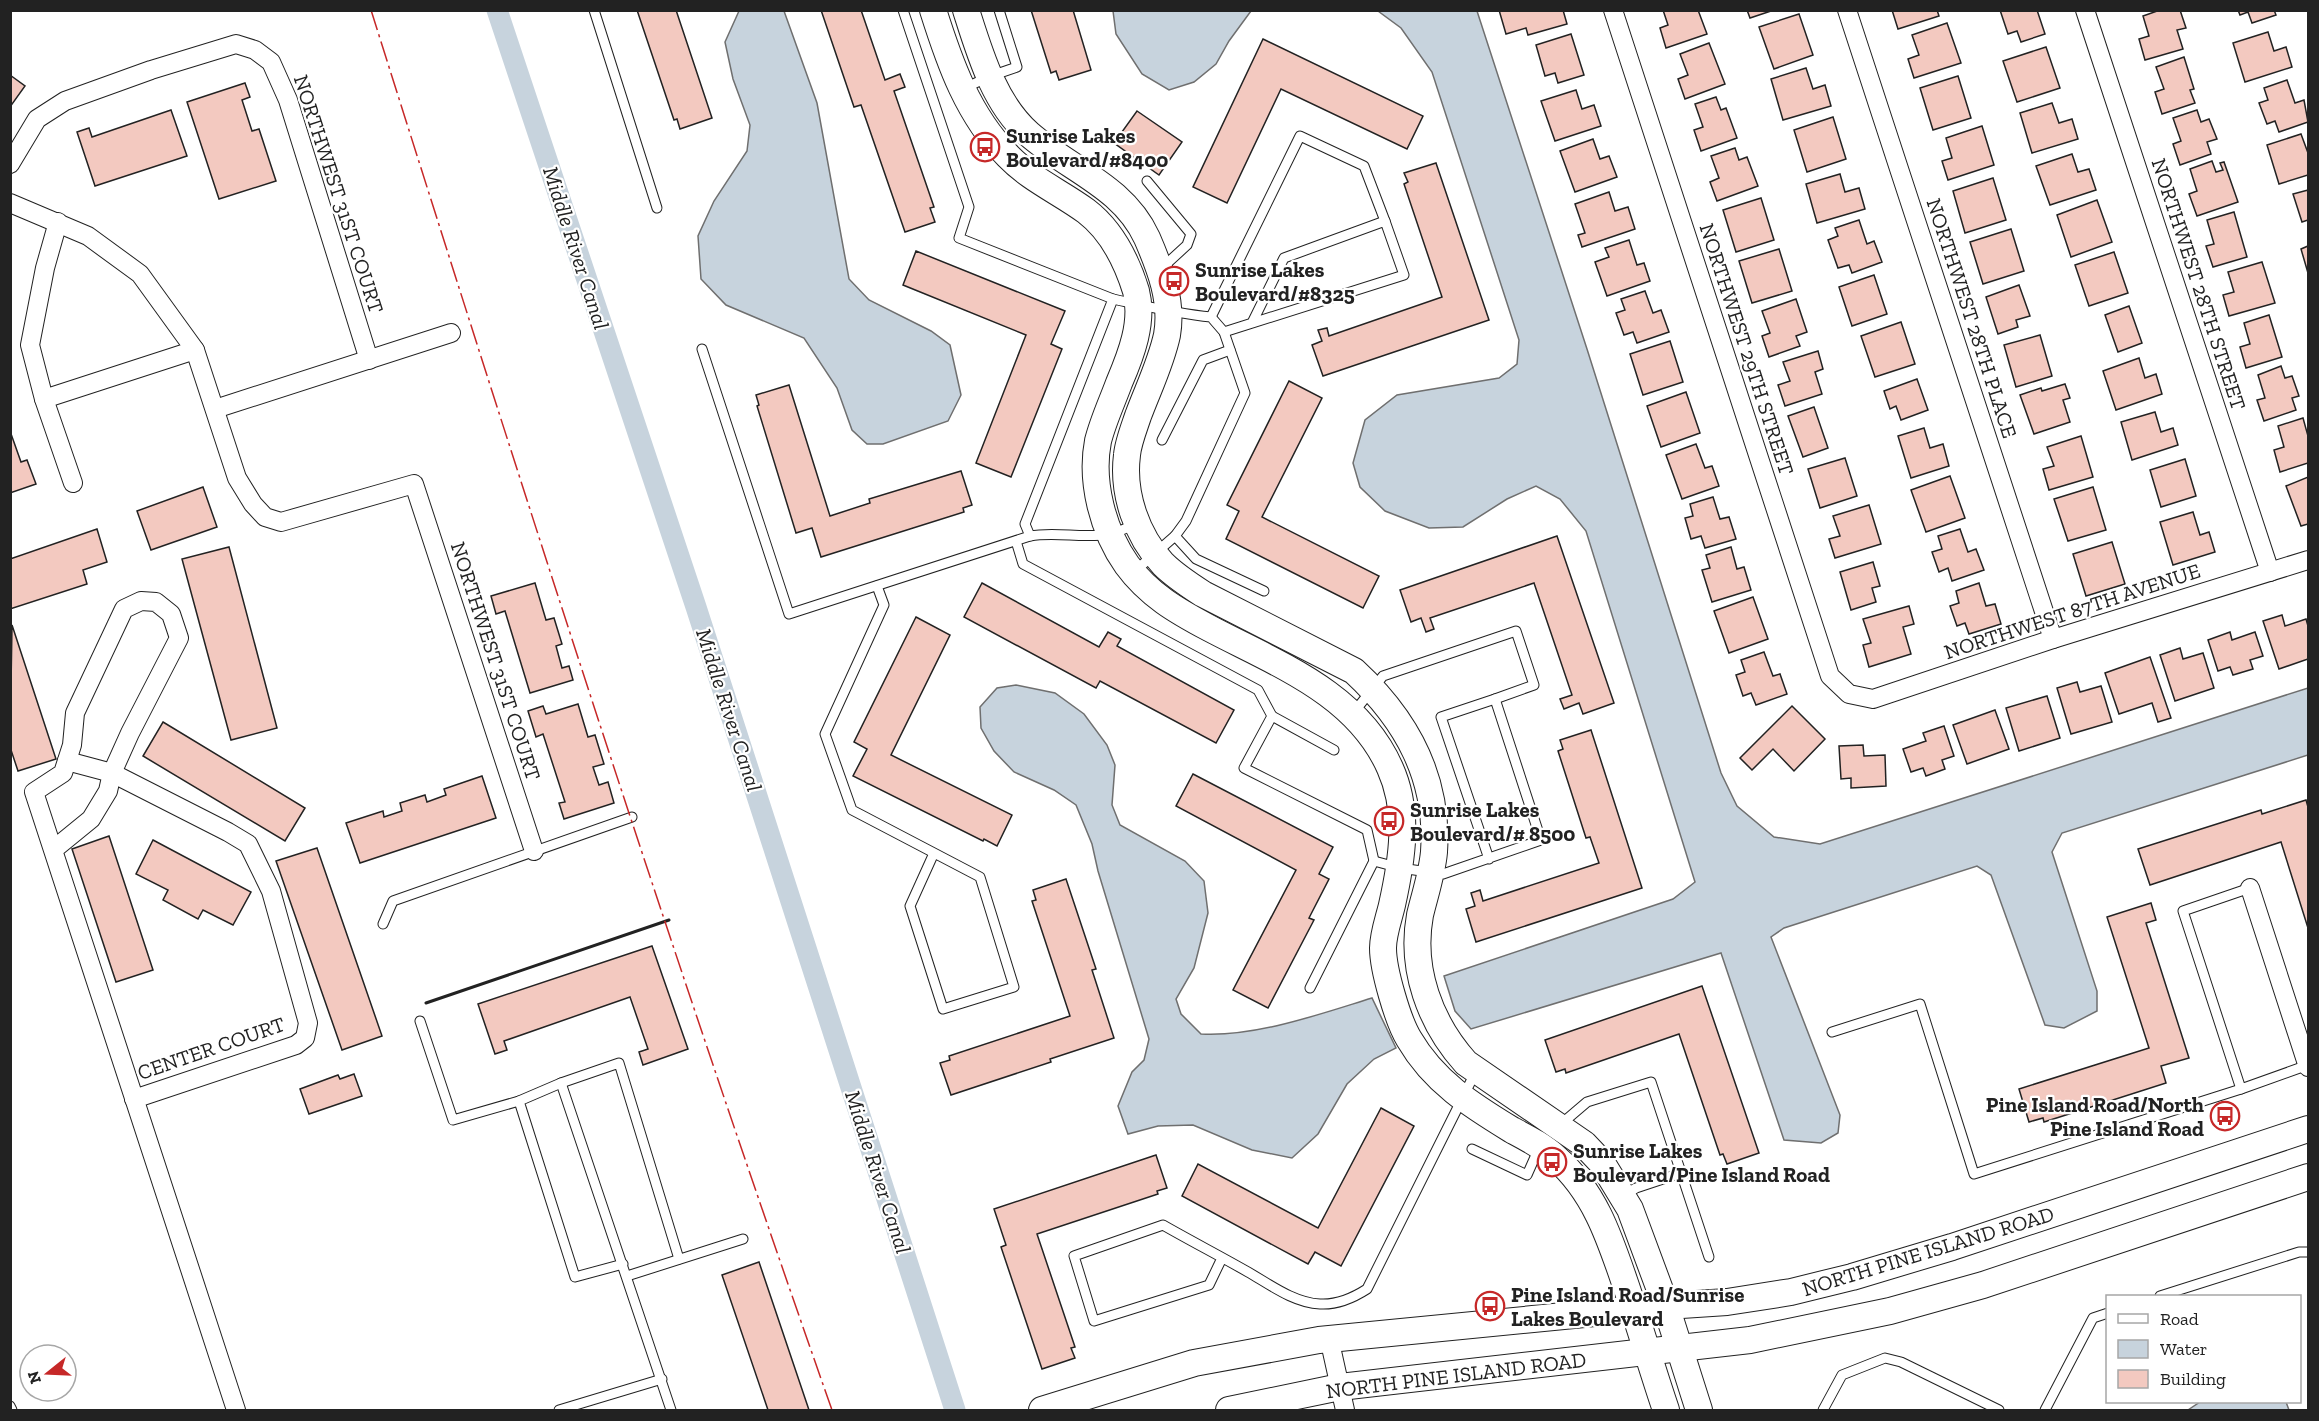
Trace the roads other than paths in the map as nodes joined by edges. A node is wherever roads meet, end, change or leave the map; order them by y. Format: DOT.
graph roads {
  1 [pos="594,10"];
  2 [pos="903,10"];
  3 [pos="933,10"];
  4 [pos="966,10"];
  5 [pos="999,10"];
  6 [pos="1613,10"];
  7 [pos="1847,10"];
  8 [pos="2085,10"];
  9 [pos="988,76"];
  10 [pos="961,90"];
  11 [pos="10,164"];
  12 [pos="1147,181"];
  13 [pos="10,203"];
  14 [pos="657,208"];
  15 [pos="1385,221"];
  16 [pos="58,222"];
  17 [pos="1160,270"];
  18 [pos="1113,298"];
  19 [pos="1139,304"];
  20 [pos="1167,309"];
  21 [pos="1210,317"];
  22 [pos="1252,323"];
  23 [pos="1224,332"];
  24 [pos="452,333"];
  25 [pos="702,349"];
  26 [pos="195,350"];
  27 [pos="1230,350"];
  28 [pos="369,360"];
  29 [pos="44,399"];
  30 [pos="215,409"];
  31 [pos="1162,440"];
  32 [pos="73,483"];
  33 [pos="1136,524"];
  34 [pos="1110,534"];
  35 [pos="1030,536"];
  36 [pos="1175,536"];
  37 [pos="1016,541"];
  38 [pos="1155,553"];
  39 [pos="2308,560"];
  40 [pos="2270,572"];
  41 [pos="1133,573"];
  42 [pos="877,586"];
  43 [pos="1264,591"];
  44 [pos="2053,639"];
  45 [pos="1372,688"];
  46 [pos="1848,694"];
  47 [pos="1495,699"];
  48 [pos="1352,714"];
  49 [pos="1272,716"];
  50 [pos="1334,750"];
  51 [pos="67,761"];
  52 [pos="112,773"];
  53 [pos="632,817"];
  54 [pos="53,849"];
  55 [pos="534,852"];
  56 [pos="934,853"];
  57 [pos="1489,859"];
  58 [pos="1374,861"];
  59 [pos="1400,868"];
  60 [pos="1430,874"];
  61 [pos="2250,888"];
  62 [pos="383,924"];
  63 [pos="1310,988"];
  64 [pos="420,1021"];
  65 [pos="1832,1032"];
  66 [pos="2308,1066"];
  67 [pos="1476,1070"];
  68 [pos="561,1083"];
  69 [pos="2241,1089"];
  70 [pos="1461,1098"];
  71 [pos="134,1099"];
  72 [pos="519,1101"];
  73 [pos="1558,1126"];
  74 [pos="2308,1129"];
  75 [pos="1540,1145"];
  76 [pos="1472,1149"];
  77 [pos="1681,1173"];
  78 [pos="2308,1177"];
  79 [pos="1623,1195"];
  80 [pos="743,1239"];
  81 [pos="2308,1252"];
  82 [pos="1709,1257"];
  83 [pos="1222,1258"];
  84 [pos="679,1259"];
  85 [pos="623,1264"];
  86 [pos="627,1276"];
  87 [pos="2163,1295"];
  88 [pos="1666,1306"];
  89 [pos="1634,1309"];
  90 [pos="2106,1314"];
  91 [pos="1329,1338"];
  92 [pos="1679,1349"];
  93 [pos="1647,1353"];
  94 [pos="662,1379"];
  95 [pos="1342,1399"];
  96 [pos="236,1410"];
  97 [pos="559,1410"];
  98 [pos="671,1410"];
  99 [pos="1042,1410"];
  100 [pos="1228,1410"];
  101 [pos="1666,1410"];
  102 [pos="1699,1410"];
  103 [pos="1823,1410"];
  104 [pos="1999,1410"];
  105 [pos="2045,1410"];
  1 -- 14 [label="lane"];
  2 -- 18 [label="lane"];
  3 -- 10 [label="street"];
  4 -- 9 [label="street"];
  5 -- 9 [label="lane"];
  6 -- 46 [label="street, NORTHWEST 29TH STREET"];
  7 -- 44 [label="street, NORTHWEST 28TH PLACE"];
  8 -- 40 [label="street, NORTHWEST 28TH STREET"];
  9 -- 10 [label="lane"];
  9 -- 17 [label="street"];
  10 -- 19 [label="street"];
  11 -- 28 [label="street, NORTHWEST 31ST COURT"];
  12 -- 17 [label="lane"];
  13 -- 16 [label="street"];
  15 -- 21 [label="lane"];
  15 -- 22 [label="lane"];
  15 -- 22 [label="lane"];
  16 -- 26 [label="street"];
  16 -- 29 [label="street"];
  17 -- 20 [label="street"];
  18 -- 19 [label="lane"];
  18 -- 35 [label="lane"];
  19 -- 20 [label="lane"];
  19 -- 34 [label="street"];
  20 -- 21 [label="lane"];
  20 -- 33 [label="street"];
  21 -- 23 [label="lane"];
  22 -- 23 [label="lane"];
  23 -- 27 [label="lane"];
  24 -- 28 [label="street"];
  25 -- 42 [label="lane"];
  26 -- 29 [label="street"];
  26 -- 30 [label="street"];
  27 -- 31 [label="lane"];
  27 -- 36 [label="lane"];
  28 -- 30 [label="street"];
  29 -- 32 [label="street"];
  30 -- 55 [label="street, NORTHWEST 31ST COURT"];
  33 -- 34 [label="lane"];
  33 -- 38 [label="street"];
  34 -- 35 [label="lane"];
  34 -- 41 [label="street"];
  35 -- 37 [label="lane"];
  36 -- 38 [label="lane"];
  36 -- 43 [label="lane"];
  37 -- 42 [label="lane"];
  37 -- 49 [label="lane"];
  38 -- 41 [label="lane"];
  38 -- 45 [label="street"];
  39 -- 40 [label="street, NORTHWEST 87TH AVENUE"];
  40 -- 44 [label="street, NORTHWEST 87TH AVENUE"];
  41 -- 48 [label="street"];
  42 -- 56 [label="lane"];
  44 -- 46 [label="street, NORTHWEST 87TH AVENUE"];
  45 -- 47 [label="lane"];
  45 -- 48 [label="lane"];
  45 -- 60 [label="street"];
  47 -- 57 [label="lane"];
  47 -- 57 [label="lane"];
  48 -- 59 [label="street"];
  49 -- 50 [label="lane"];
  49 -- 58 [label="lane"];
  51 -- 52 [label="street, CENTER COURT"];
  51 -- 52 [label="street, CENTER COURT"];
  51 -- 54 [label="street, CENTER COURT"];
  52 -- 54 [label="street, CENTER COURT"];
  52 -- 71 [label="street, CENTER COURT"];
  53 -- 55 [label="lane"];
  54 -- 71 [label="street, CENTER COURT"];
  55 -- 62 [label="lane"];
  56 -- 56 [label="lane"];
  57 -- 60 [label="lane"];
  58 -- 59 [label="lane"];
  58 -- 63 [label="lane"];
  59 -- 60 [label="lane"];
  59 -- 70 [label="street"];
  60 -- 67 [label="street"];
  61 -- 66 [label="street"];
  61 -- 69 [label="lane"];
  64 -- 72 [label="lane"];
  65 -- 69 [label="lane"];
  66 -- 69 [label="lane"];
  67 -- 70 [label="lane"];
  67 -- 73 [label="street"];
  68 -- 72 [label="lane"];
  68 -- 84 [label="lane"];
  68 -- 85 [label="lane"];
  70 -- 75 [label="street"];
  70 -- 83 [label="lane"];
  71 -- 96 [label="street, CENTER COURT"];
  72 -- 85 [label="lane"];
  73 -- 77 [label="lane"];
  73 -- 79 [label="street"];
  74 -- 88 [label="street, NORTH PINE ISLAND ROAD"];
  75 -- 76 [label="lane"];
  75 -- 89 [label="street"];
  77 -- 79 [label="lane"];
  77 -- 82 [label="lane"];
  78 -- 92 [label="street, NORTH PINE ISLAND ROAD"];
  79 -- 88 [label="street"];
  80 -- 84 [label="lane"];
  81 -- 87 [label="lane"];
  83 -- 83 [label="lane"];
  84 -- 86 [label="lane"];
  85 -- 86 [label="lane"];
  86 -- 94 [label="lane"];
  88 -- 89 [label="street, NORTH PINE ISLAND ROAD"];
  88 -- 92 [label="street"];
  89 -- 91 [label="street, NORTH PINE ISLAND ROAD"];
  89 -- 93 [label="street"];
  90 -- 105 [label="lane"];
  91 -- 95 [label="street"];
  91 -- 99 [label="street, NORTH PINE ISLAND ROAD"];
  92 -- 93 [label="street, NORTH PINE ISLAND ROAD"];
  92 -- 102 [label="street"];
  93 -- 95 [label="street, NORTH PINE ISLAND ROAD"];
  93 -- 101 [label="street"];
  94 -- 97 [label="lane"];
  94 -- 98 [label="lane"];
  95 -- 100 [label="street, NORTH PINE ISLAND ROAD"];
  103 -- 104 [label="lane"];
}
